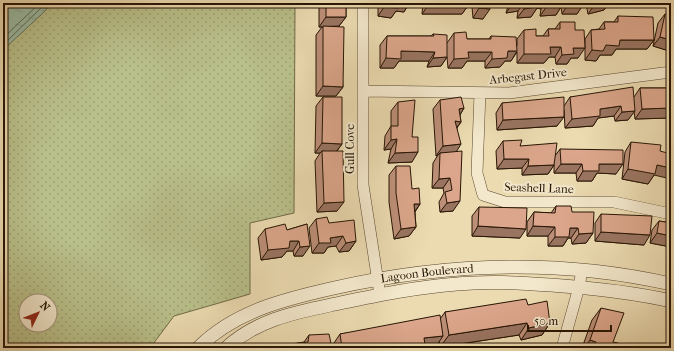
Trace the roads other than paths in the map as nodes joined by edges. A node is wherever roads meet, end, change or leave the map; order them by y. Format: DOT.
graph roads {
  1 [pos="363,3"];
  2 [pos="671,72"];
  3 [pos="363,91"];
  4 [pos="480,94"];
  5 [pos="671,214"];
  6 [pos="582,270"];
  7 [pos="377,278"];
  8 [pos="671,284"];
  9 [pos="579,287"];
  10 [pos="380,295"];
  11 [pos="671,300"];
  12 [pos="198,348"];
  13 [pos="226,348"];
  14 [pos="562,348"];
  1 -- 3 [label="street, Gull Cove"];
  2 -- 4 [label="street, Arbegast Drive"];
  3 -- 4 [label="street, Arbegast Drive"];
  3 -- 7 [label="street, Gull Cove"];
  4 -- 5 [label="street, Seashell Lane"];
  6 -- 7 [label="street, Lagoon Boulevard"];
  6 -- 8 [label="street, Lagoon Boulevard"];
  6 -- 9 [label="street"];
  7 -- 10 [label="street, Gull Cove"];
  7 -- 12 [label="street, Lagoon Boulevard"];
  9 -- 10 [label="street, Lagoon Boulevard"];
  9 -- 11 [label="street, Lagoon Boulevard"];
  9 -- 14 [label="street"];
  10 -- 13 [label="street, Lagoon Boulevard"];
}
